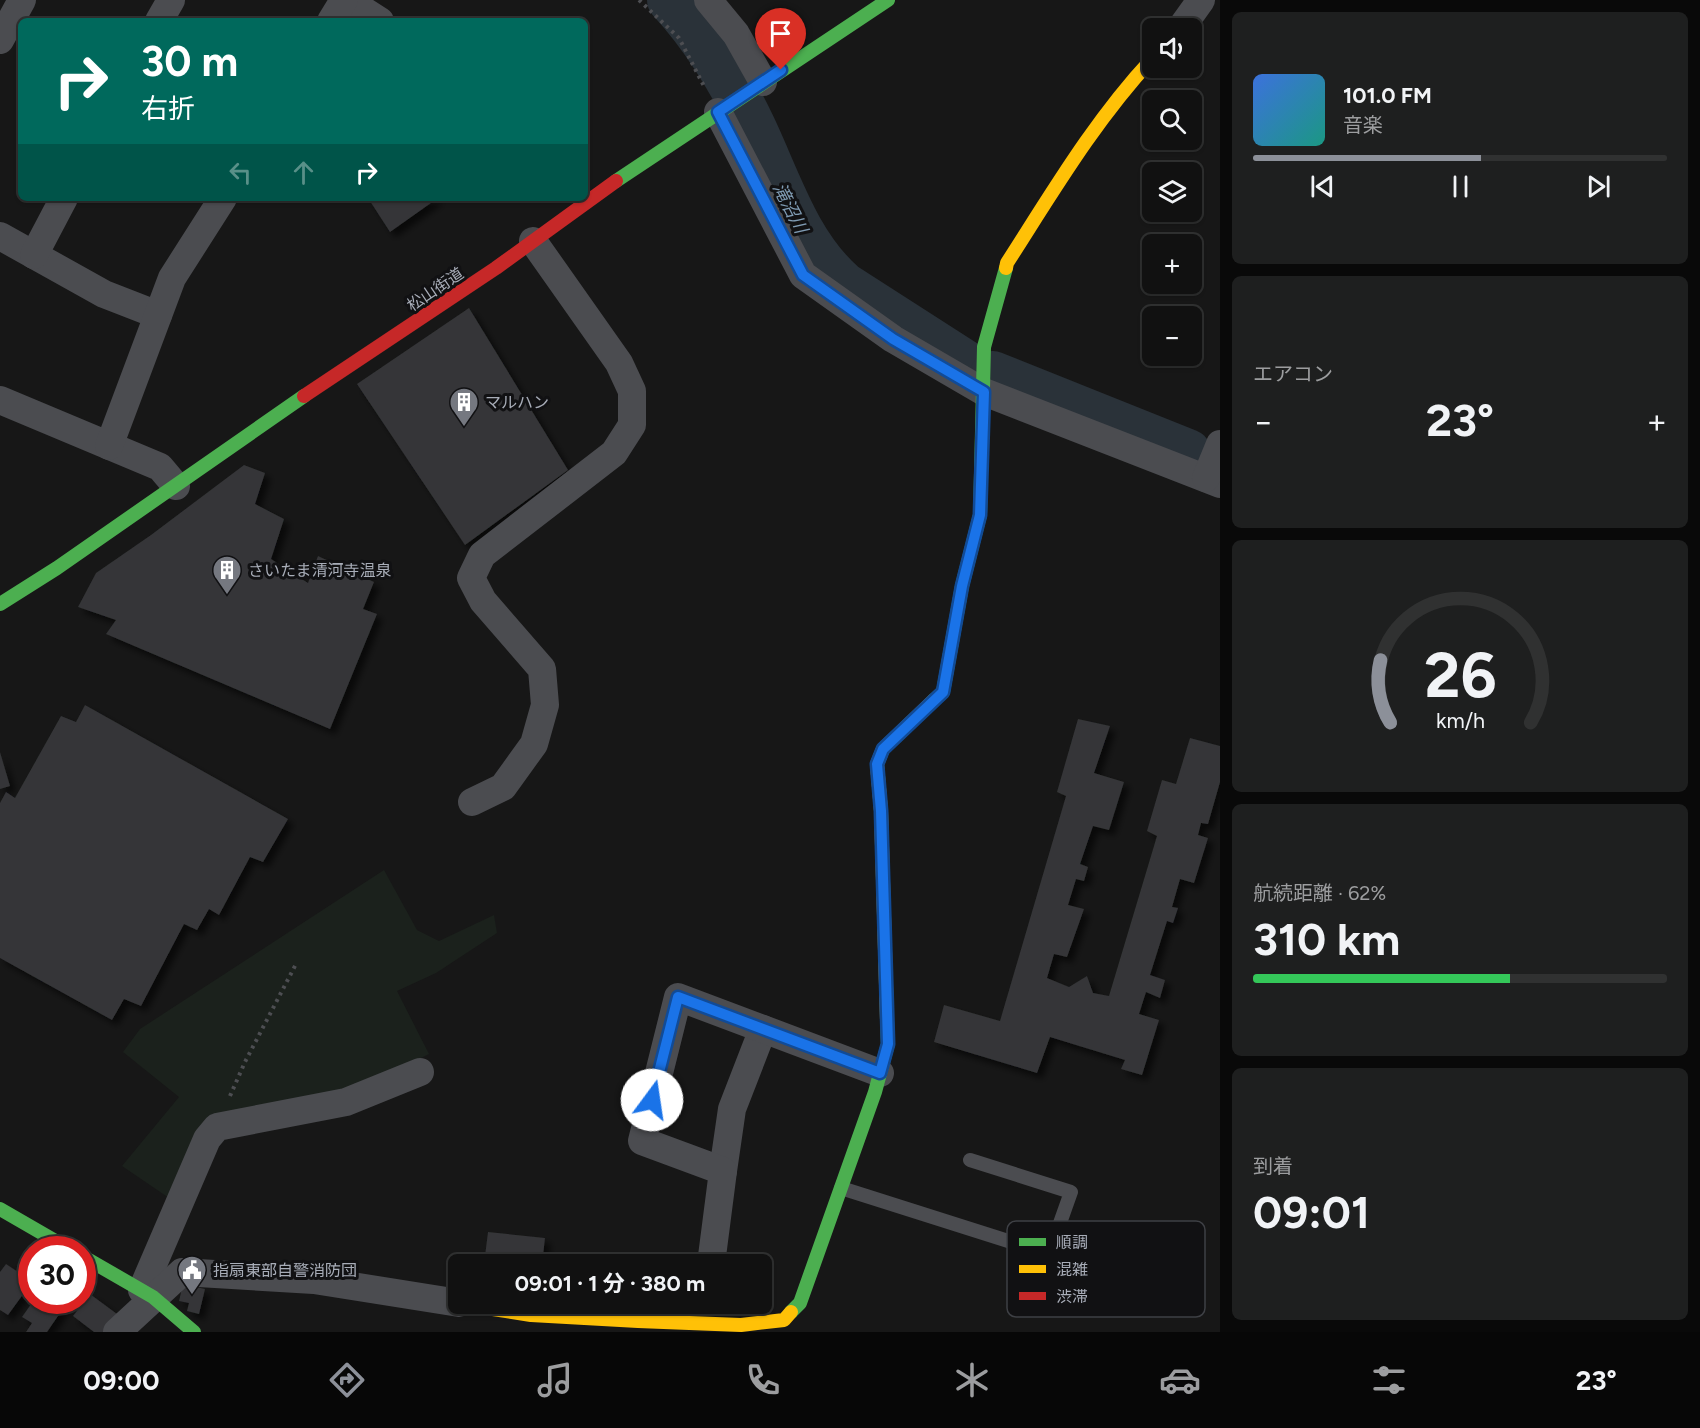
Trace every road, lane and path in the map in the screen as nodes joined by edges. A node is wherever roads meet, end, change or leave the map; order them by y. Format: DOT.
graph roads {
  1 [pos="22,0"];
  2 [pos="171,0"];
  3 [pos="345,0"];
  4 [pos="639,0"];
  5 [pos="708,0"];
  6 [pos="888,0"];
  7 [pos="1201,0"];
  8 [pos="161,18"];
  9 [pos="333,18"];
  10 [pos="375,18"];
  11 [pos="1188,18"];
  12 [pos="0,40"];
  13 [pos="1142,70"];
  14 [pos="758,85"];
  15 [pos="722,109"];
  16 [pos="591,189"];
  17 [pos="62,201"];
  18 [pos="221,201"];
  19 [pos="578,201"];
  20 [pos="0,236"];
  21 [pos="533,241"];
  22 [pos="34,255"];
  23 [pos="158,315"];
  24 [pos="984,392"];
  25 [pos="0,400"];
  26 [pos="1220,444"];
  27 [pos="109,446"];
  28 [pos="1213,481"];
  29 [pos="176,486"];
  30 [pos="0,604"];
  31 [pos="472,802"];
  32 [pos="296,964"];
  33 [pos="763,1029"];
  34 [pos="420,1072"];
  35 [pos="880,1073"];
  36 [pos="217,1127"];
  37 [pos="970,1160"];
  38 [pos="723,1171"];
  39 [pos="841,1188"];
  40 [pos="0,1209"];
  41 [pos="1061,1221"];
  42 [pos="46,1236"];
  43 [pos="1007,1241"];
  44 [pos="712,1254"];
  45 [pos="96,1264"];
  46 [pos="147,1293"];
  47 [pos="448,1301"];
  48 [pos="525,1314"];
  49 [pos="705,1314"];
  50 [pos="638,1327"];
  51 [pos="117,1332"];
  52 [pos="195,1332"];
  1 -- 12 [label="street"];
  2 -- 8 [label="street"];
  3 -- 9 [label="street"];
  3 -- 10 [label="street"];
  4 -- 15 [label="path"];
  5 -- 14 [label="street"];
  6 -- 14 [label="street, 松山街道"];
  7 -- 11 [label="street"];
  13 -- 24 [label="street"];
  14 -- 15 [label="street, 松山街道"];
  15 -- 16 [label="street, 松山街道"];
  15 -- 24 [label="street"];
  17 -- 22 [label="street"];
  18 -- 23 [label="street"];
  19 -- 21 [label="street, 松山街道"];
  20 -- 22 [label="street"];
  21 -- 29 [label="street, 松山街道"];
  21 -- 31 [label="street"];
  22 -- 23 [label="street"];
  23 -- 27 [label="street"];
  24 -- 28 [label="street"];
  24 -- 35 [label="street"];
  25 -- 27 [label="street"];
  26 -- 28 [label="street"];
  27 -- 29 [label="street"];
  29 -- 30 [label="street, 松山街道"];
  32 -- 36 [label="path"];
  33 -- 35 [label="street"];
  33 -- 38 [label="street"];
  33 -- 38 [label="street"];
  34 -- 36 [label="street"];
  35 -- 39 [label="street"];
  36 -- 46 [label="street"];
  37 -- 41 [label="lane"];
  38 -- 44 [label="street"];
  39 -- 43 [label="lane"];
  39 -- 49 [label="street"];
  40 -- 42 [label="street"];
  45 -- 46 [label="street"];
  46 -- 47 [label="street"];
  46 -- 51 [label="street"];
  46 -- 52 [label="street"];
  48 -- 50 [label="street"];
  49 -- 50 [label="street"];
}
